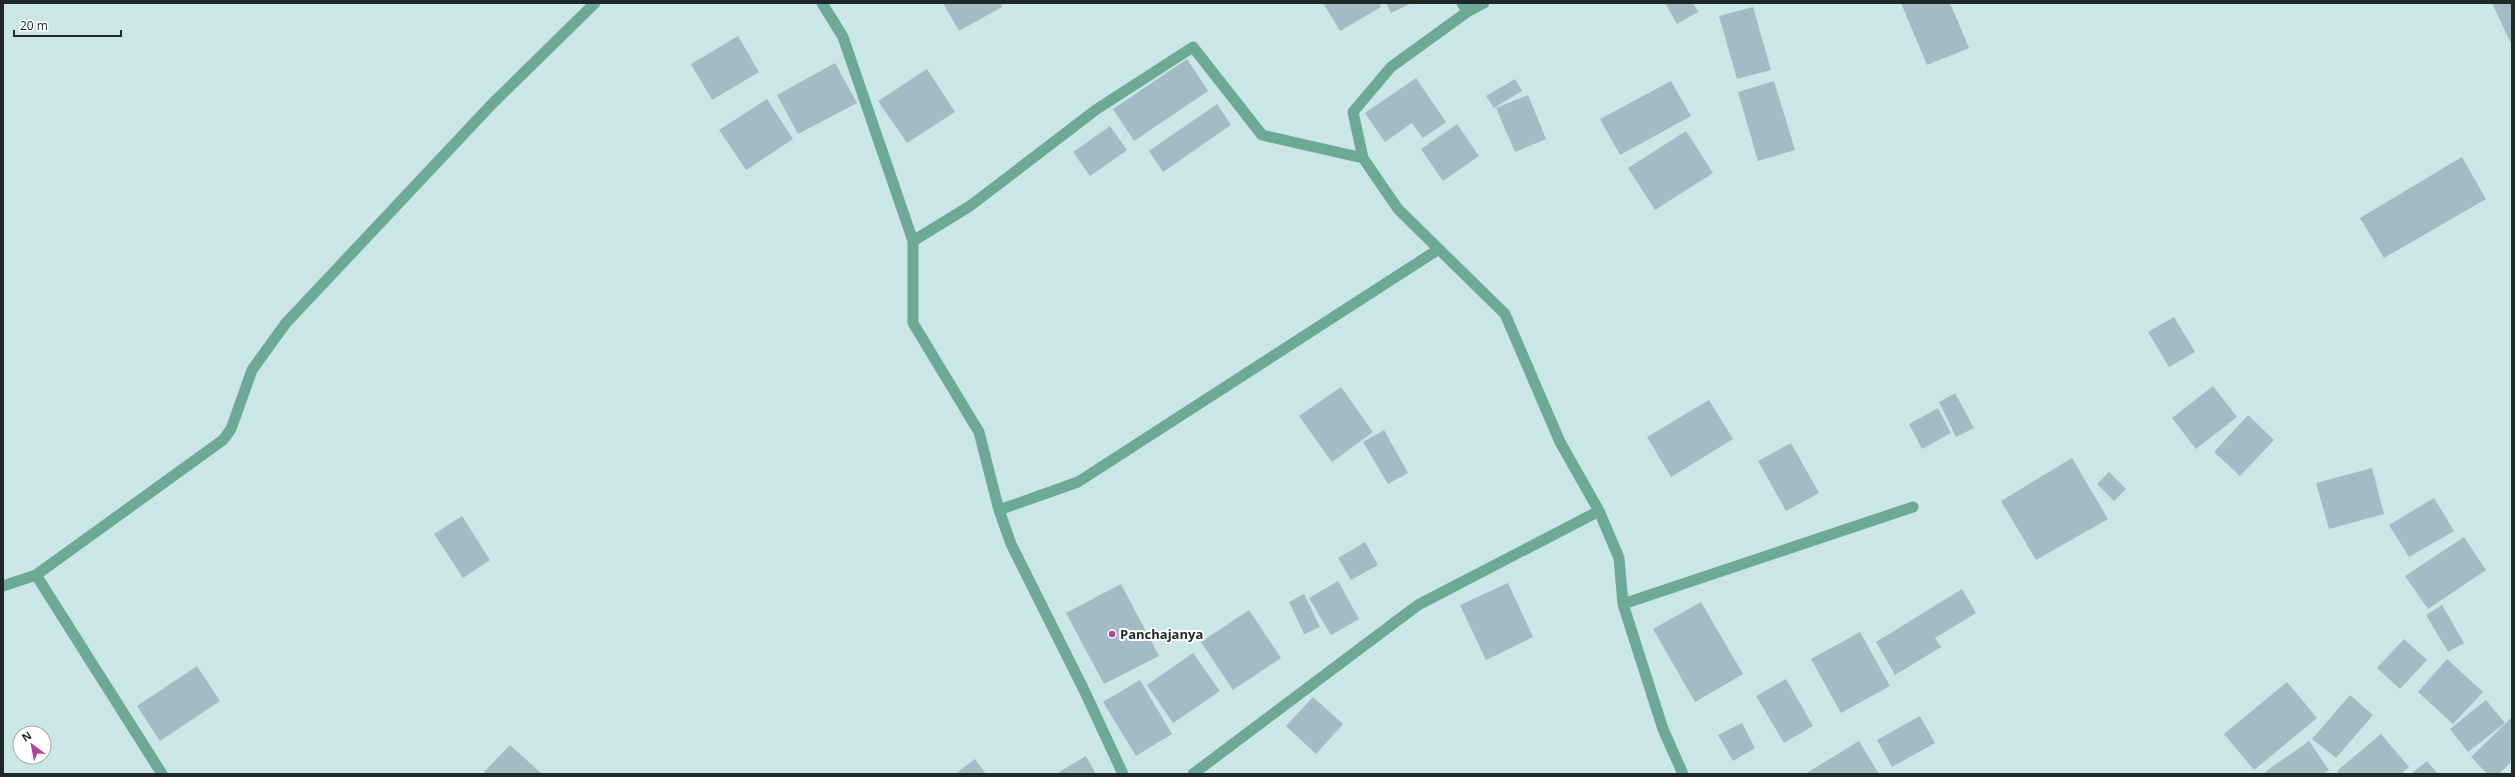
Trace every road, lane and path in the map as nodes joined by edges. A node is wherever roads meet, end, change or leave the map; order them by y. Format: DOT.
graph roads {
  1 [pos="596,3"];
  2 [pos="822,3"];
  3 [pos="1484,3"];
  4 [pos="1465,7"];
  5 [pos="1363,158"];
  6 [pos="913,241"];
  7 [pos="1439,249"];
  8 [pos="1913,507"];
  9 [pos="999,510"];
  10 [pos="1599,511"];
  11 [pos="36,575"];
  12 [pos="3,586"];
  13 [pos="1623,604"];
  14 [pos="162,774"];
  15 [pos="1123,774"];
  16 [pos="1193,774"];
  17 [pos="1683,774"];
  1 -- 11 [label="street"];
  2 -- 6 [label="street"];
  3 -- 4 [label="street"];
  4 -- 5 [label="street"];
  5 -- 6 [label="street"];
  5 -- 7 [label="street"];
  6 -- 9 [label="street"];
  7 -- 9 [label="street"];
  7 -- 10 [label="street"];
  8 -- 13 [label="street"];
  9 -- 15 [label="street"];
  10 -- 13 [label="street"];
  10 -- 16 [label="street"];
  11 -- 12 [label="street"];
  11 -- 14 [label="street"];
  13 -- 17 [label="street"];
}
